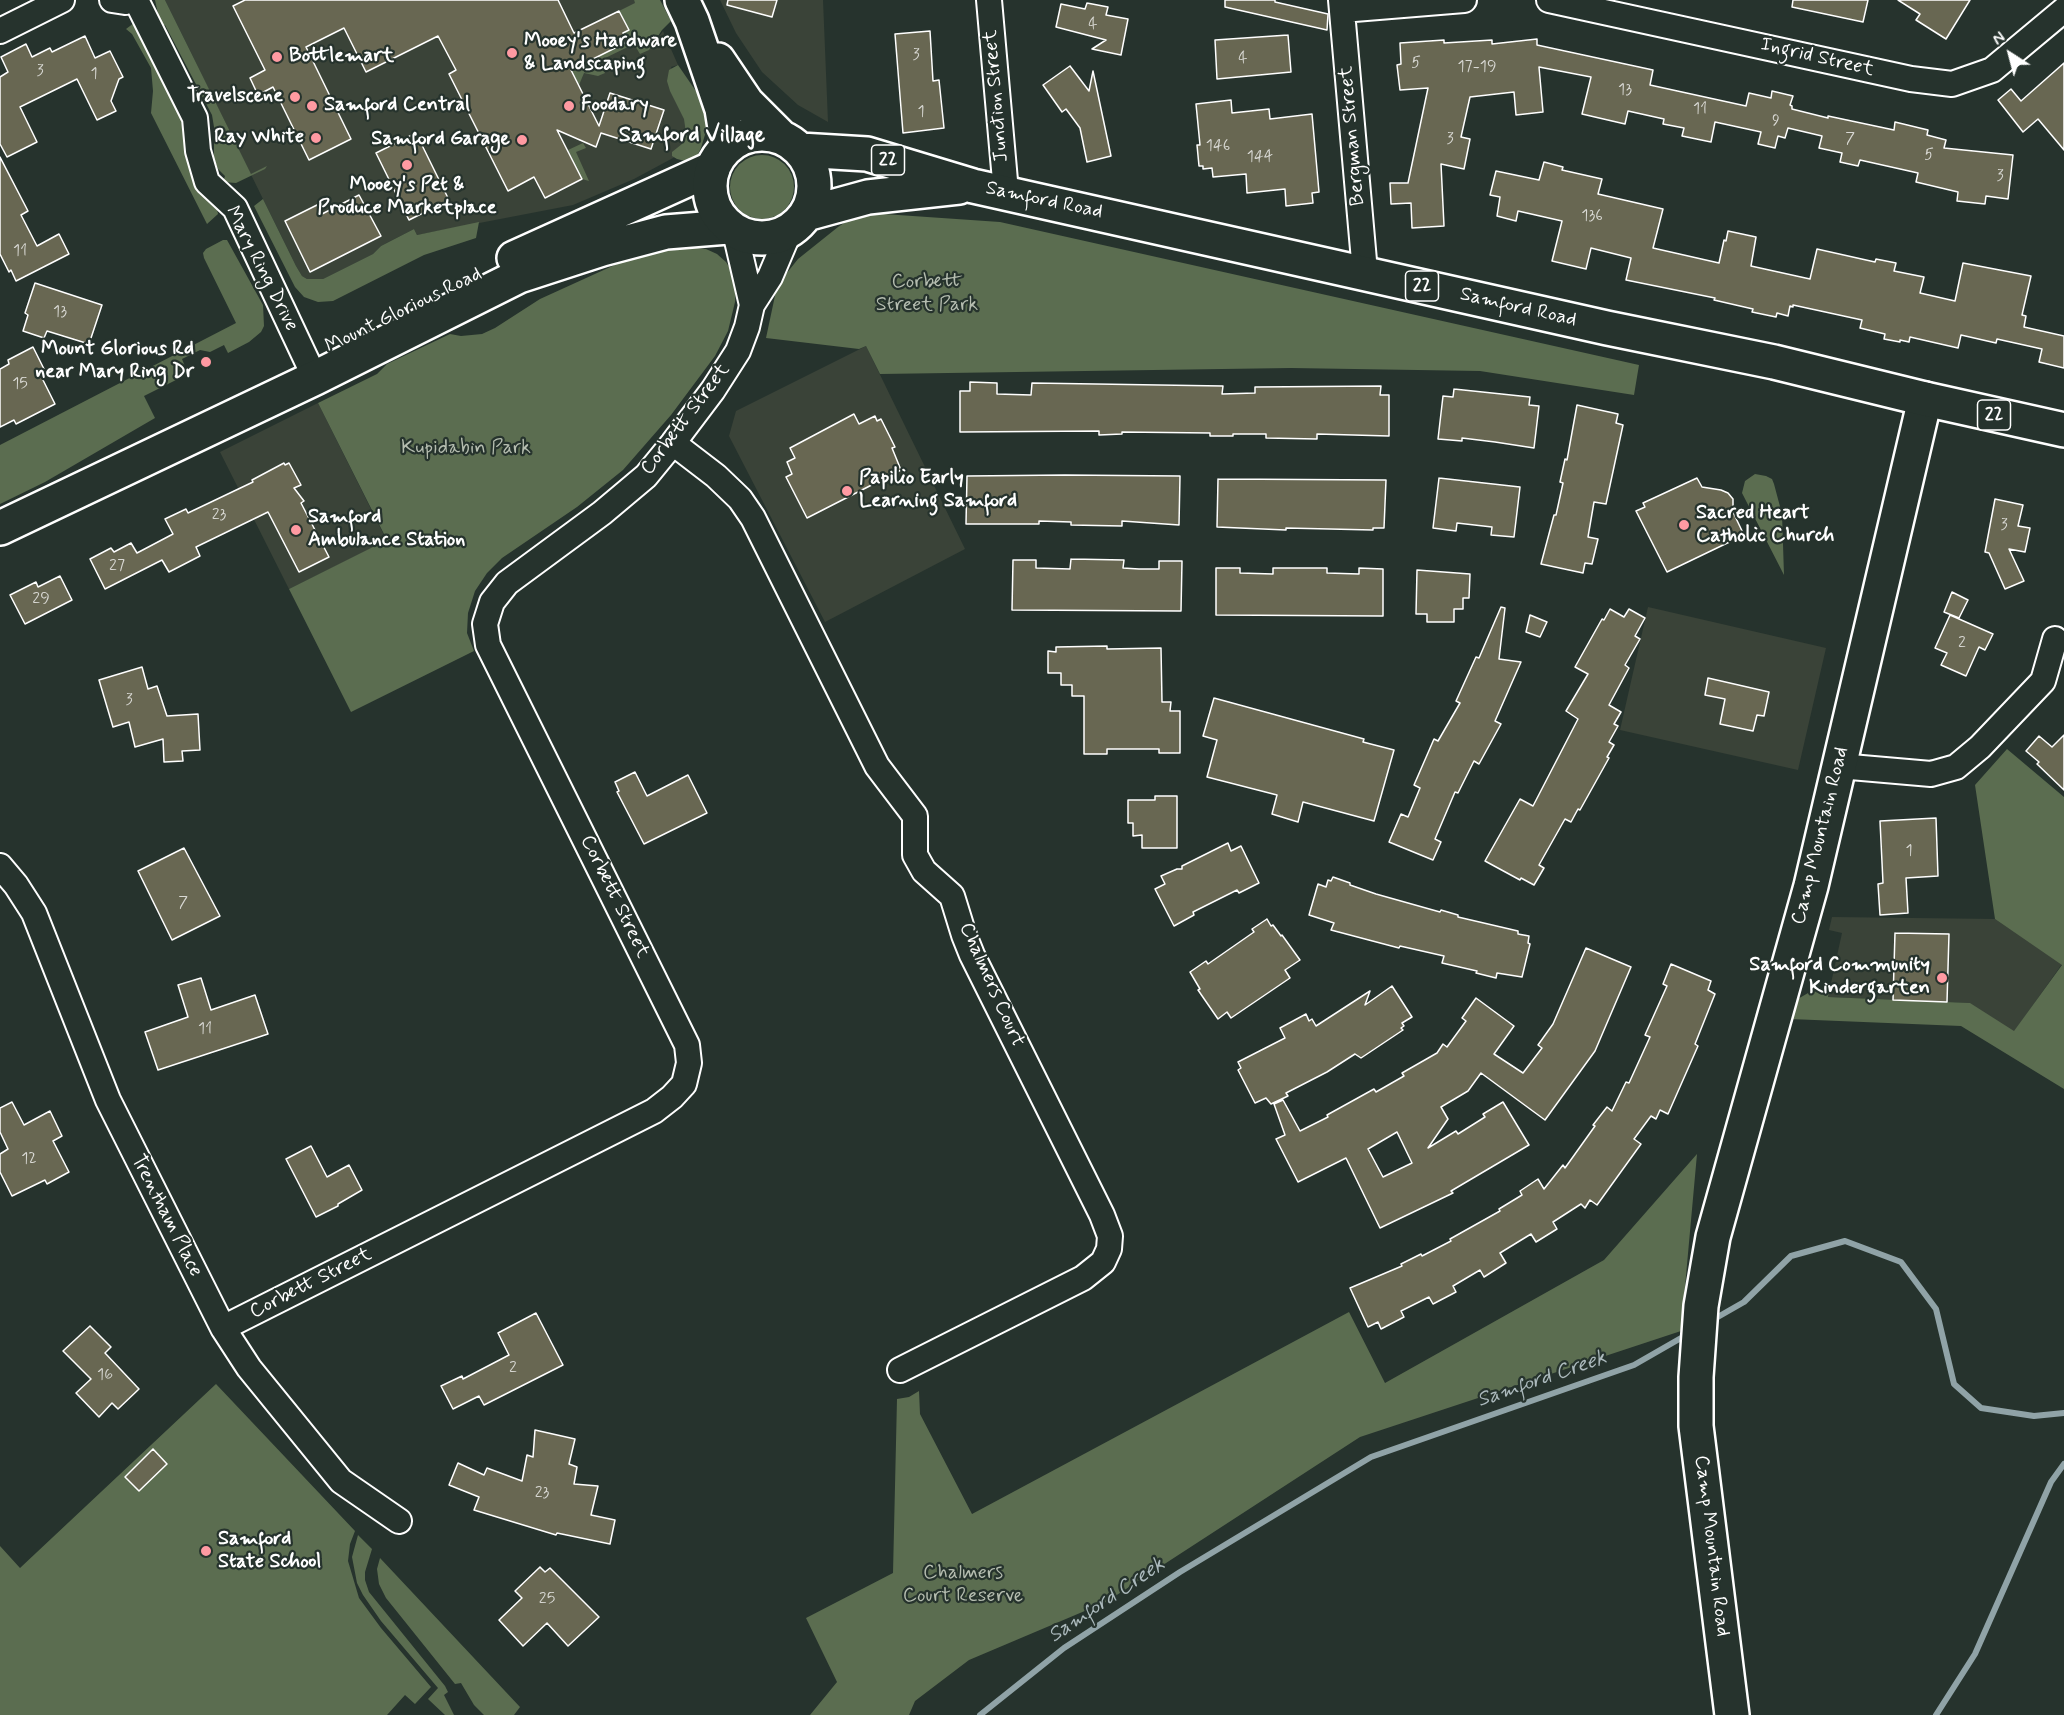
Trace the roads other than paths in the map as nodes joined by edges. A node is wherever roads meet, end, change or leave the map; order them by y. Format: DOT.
graph roads {
  1 [pos="62,0"];
  2 [pos="112,0"];
  3 [pos="130,0"];
  4 [pos="136,0"];
  5 [pos="989,0"];
  6 [pos="1464,0"];
  7 [pos="1549,0"];
  8 [pos="1341,5"];
  9 [pos="2064,10"];
  10 [pos="687,11"];
  11 [pos="0,31"];
  12 [pos="790,144"];
  13 [pos="720,157"];
  14 [pos="973,186"];
  15 [pos="1006,192"];
  16 [pos="622,209"];
  17 [pos="798,222"];
  18 [pos="732,229"];
  19 [pos="656,235"];
  20 [pos="1365,272"];
  21 [pos="752,305"];
  22 [pos="310,368"];
  23 [pos="1925,399"];
  24 [pos="2064,430"];
  25 [pos="673,443"];
  26 [pos="0,528"];
  27 [pos="2055,639"];
  28 [pos="1839,766"];
  29 [pos="0,866"];
  30 [pos="223,1328"];
  31 [pos="900,1370"];
  32 [pos="399,1521"];
  33 [pos="1732,1715"];
  1 -- 11 [label="street"];
  2 -- 3 [label="street"];
  4 -- 22 [label="street, Mary Ring Drive"];
  5 -- 15 [label="street, Junction Street"];
  6 -- 8 [label="street"];
  7 -- 9 [label="street, Ingrid Street"];
  8 -- 20 [label="street, Bergman Street"];
  10 -- 12 [label="main road"];
  10 -- 13 [label="main road"];
  12 -- 13 [label="main road"];
  12 -- 14 [label="main road, Samford Road / 22"];
  12 -- 17 [label="main road"];
  13 -- 16 [label="main road, Mount Glorious Road"];
  13 -- 18 [label="main road"];
  14 -- 15 [label="main road, Samford Road / 22"];
  14 -- 17 [label="main road, Samford Road / 22"];
  15 -- 20 [label="main road, Samford Road / 22"];
  16 -- 19 [label="main road"];
  16 -- 22 [label="main road, Mount Glorious Road"];
  17 -- 18 [label="main road, 22"];
  17 -- 21 [label="street, Corbett Street"];
  18 -- 19 [label="main road, Mount Glorious Road"];
  18 -- 21 [label="street, Corbett Street"];
  19 -- 22 [label="main road, Mount Glorious Road"];
  20 -- 23 [label="main road, Samford Road / 22"];
  21 -- 25 [label="street, Corbett Street"];
  22 -- 26 [label="main road, Mount Glorious Road"];
  23 -- 24 [label="main road, Samford Road / 22"];
  23 -- 28 [label="main road, Camp Mountain Road"];
  25 -- 30 [label="street, Corbett Street"];
  25 -- 31 [label="street, Chalmers Court"];
  27 -- 28 [label="street"];
  28 -- 33 [label="main road, Camp Mountain Road"];
  29 -- 30 [label="street, Trentham Place"];
  30 -- 32 [label="street, Trentham Place"];
}
